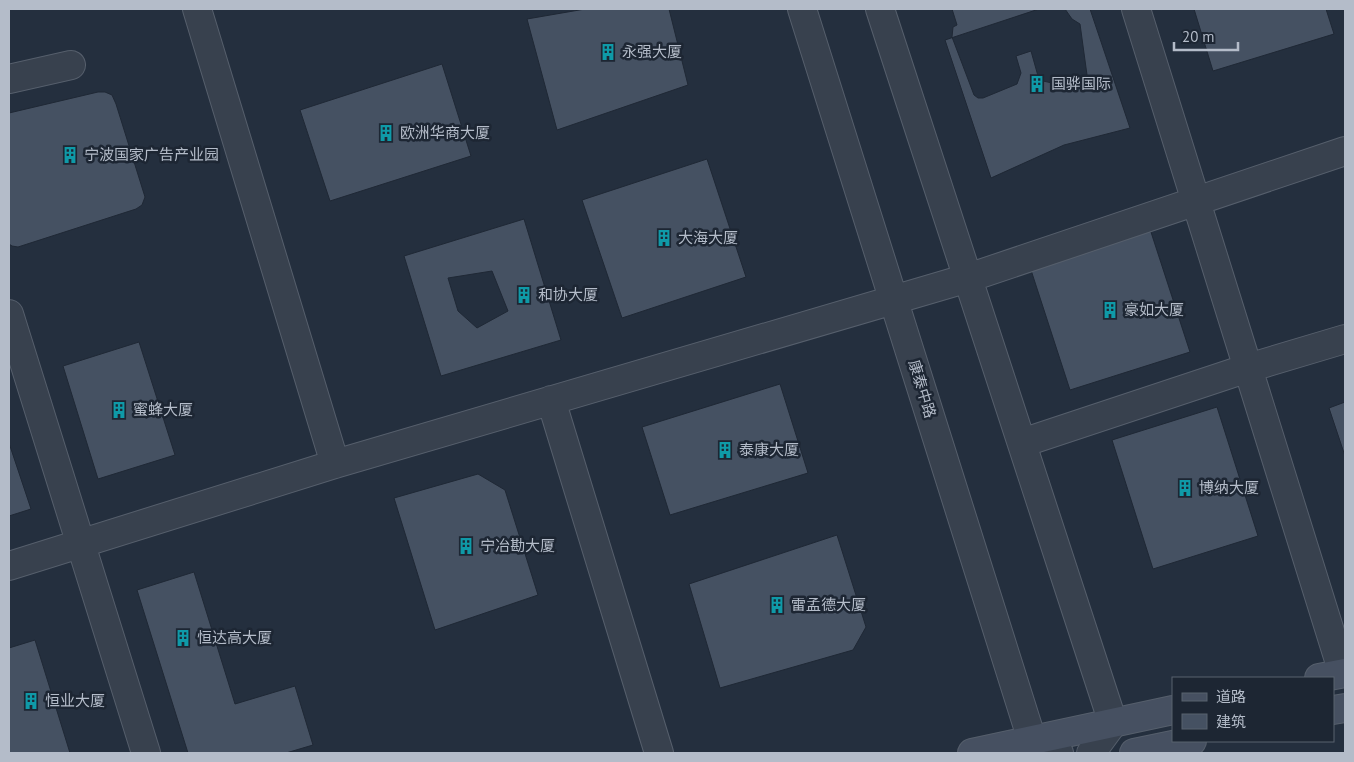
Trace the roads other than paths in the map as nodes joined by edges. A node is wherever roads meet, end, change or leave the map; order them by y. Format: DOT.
graph roads {
  1 [pos="197,9"];
  2 [pos="802,9"];
  3 [pos="880,9"];
  4 [pos="1136,9"];
  5 [pos="71,65"];
  6 [pos="9,79"];
  7 [pos="1345,151"];
  8 [pos="1196,202"];
  9 [pos="968,278"];
  10 [pos="894,300"];
  11 [pos="9,314"];
  12 [pos="1345,338"];
  13 [pos="1248,368"];
  14 [pos="551,400"];
  15 [pos="1022,443"];
  16 [pos="335,464"];
  17 [pos="81,544"];
  18 [pos="9,566"];
  19 [pos="1336,675"];
  20 [pos="1172,710"];
  21 [pos="1113,723"];
  22 [pos="1032,740"];
  23 [pos="1187,742"];
  24 [pos="146,753"];
  25 [pos="659,753"];
  26 [pos="972,753"];
  27 [pos="1059,753"];
  28 [pos="1091,753"];
  29 [pos="1134,753"];
  1 -- 16 [label="street"];
  2 -- 10 [label="street, 康泰中路"];
  3 -- 9 [label="street"];
  4 -- 8 [label="street"];
  5 -- 6 [label="street"];
  7 -- 8 [label="street"];
  8 -- 9 [label="street"];
  8 -- 13 [label="street"];
  9 -- 10 [label="street"];
  9 -- 15 [label="street"];
  10 -- 14 [label="street"];
  10 -- 22 [label="street, 康泰中路"];
  11 -- 17 [label="street"];
  12 -- 13 [label="street"];
  13 -- 15 [label="street"];
  13 -- 19 [label="street"];
  14 -- 16 [label="street"];
  14 -- 25 [label="street"];
  15 -- 21 [label="street"];
  16 -- 17 [label="street"];
  17 -- 18 [label="street"];
  17 -- 24 [label="street"];
  20 -- 21 [label="main road"];
  21 -- 22 [label="main road"];
  21 -- 28 [label="street"];
  22 -- 26 [label="main road"];
  22 -- 27 [label="street"];
  23 -- 29 [label="main road"];
}
